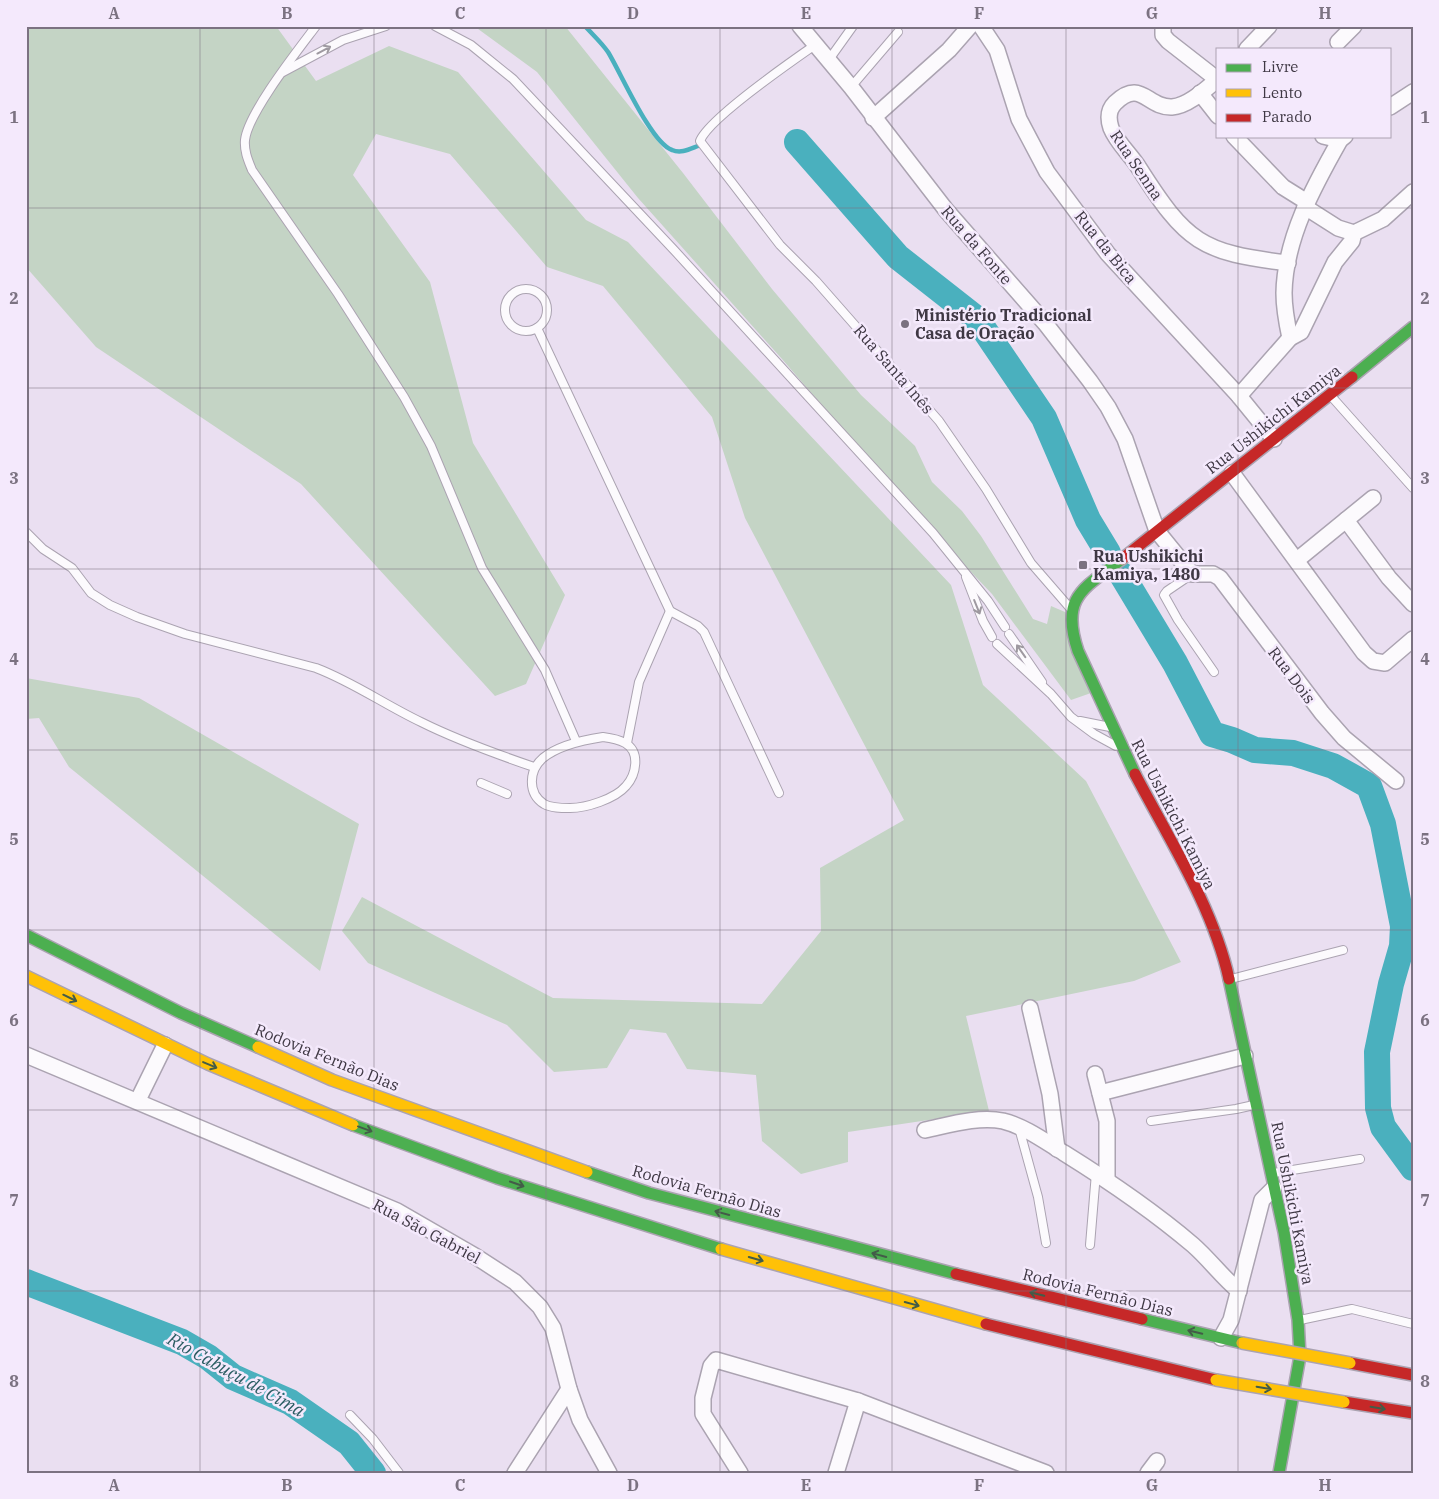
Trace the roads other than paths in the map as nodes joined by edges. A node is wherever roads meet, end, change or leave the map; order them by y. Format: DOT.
graph roads {
  1 [pos="316,26"];
  2 [pos="386,26"];
  3 [pos="431,26"];
  4 [pos="436,26"];
  5 [pos="800,26"];
  6 [pos="853,26"];
  7 [pos="970,26"];
  8 [pos="981,26"];
  9 [pos="1269,26"];
  10 [pos="1354,26"];
  11 [pos="1159,29"];
  12 [pos="898,32"];
  13 [pos="1338,42"];
  14 [pos="815,45"];
  15 [pos="1248,48"];
  16 [pos="828,61"];
  17 [pos="281,73"];
  18 [pos="1216,79"];
  19 [pos="1216,81"];
  20 [pos="851,87"];
  21 [pos="1413,92"];
  22 [pos="1200,93"];
  23 [pos="1392,106"];
  24 [pos="1216,113"];
  25 [pos="873,118"];
  26 [pos="1236,138"];
  27 [pos="1342,138"];
  28 [pos="1413,192"];
  29 [pos="1306,204"];
  30 [pos="1354,233"];
  31 [pos="1288,263"];
  32 [pos="1413,327"];
  33 [pos="537,328"];
  34 [pos="1290,338"];
  35 [pos="1330,395"];
  36 [pos="1239,396"];
  37 [pos="1274,439"];
  38 [pos="1232,473"];
  39 [pos="1413,488"];
  40 [pos="1372,498"];
  41 [pos="1346,520"];
  42 [pos="1157,531"];
  43 [pos="26,532"];
  44 [pos="1297,560"];
  45 [pos="1192,574"];
  46 [pos="965,575"];
  47 [pos="1413,604"];
  48 [pos="1071,610"];
  49 [pos="670,611"];
  50 [pos="1413,639"];
  51 [pos="1214,672"];
  52 [pos="1050,694"];
  53 [pos="1071,717"];
  54 [pos="1112,726"];
  55 [pos="576,742"];
  56 [pos="627,743"];
  57 [pos="1122,749"];
  58 [pos="534,766"];
  59 [pos="1396,781"];
  60 [pos="482,783"];
  61 [pos="779,793"];
  62 [pos="507,794"];
  63 [pos="26,935"];
  64 [pos="1343,950"];
  65 [pos="26,976"];
  66 [pos="1230,980"];
  67 [pos="1030,1008"];
  68 [pos="165,1045"];
  69 [pos="26,1055"];
  70 [pos="1245,1056"];
  71 [pos="1095,1074"];
  72 [pos="1100,1093"];
  73 [pos="138,1100"];
  74 [pos="1256,1104"];
  75 [pos="1152,1121"];
  76 [pos="1019,1128"];
  77 [pos="924,1130"];
  78 [pos="1057,1149"];
  79 [pos="1360,1159"];
  80 [pos="1102,1177"];
  81 [pos="1272,1181"];
  82 [pos="1046,1243"];
  83 [pos="1090,1245"];
  84 [pos="1239,1291"];
  85 [pos="1298,1320"];
  86 [pos="1413,1324"];
  87 [pos="1221,1338"];
  88 [pos="1413,1375"];
  89 [pos="569,1389"];
  90 [pos="858,1401"];
  91 [pos="1413,1413"];
  92 [pos="350,1416"];
  93 [pos="399,1473"];
  94 [pos="515,1473"];
  95 [pos="609,1473"];
  96 [pos="740,1473"];
  97 [pos="836,1473"];
  98 [pos="1046,1473"];
  99 [pos="1279,1473"];
  1 -- 17 [label="lane"];
  17 -- 2 [label="lane, one-way"];
  3 -- 4 [label="lane"];
  4 -- 46 [label="lane"];
  5 -- 14 [label="street, Rua da Fonte"];
  6 -- 16 [label="lane"];
  7 -- 25 [label="street"];
  8 -- 36 [label="street, Rua da Bica"];
  9 -- 15 [label="street"];
  10 -- 13 [label="street"];
  11 -- 18 [label="street"];
  12 -- 20 [label="lane"];
  14 -- 16 [label="street, Rua da Fonte"];
  14 -- 48 [label="lane, Rua Santa Inês"];
  16 -- 20 [label="street, Rua da Fonte"];
  17 -- 55 [label="lane"];
  19 -- 22 [label="street, Rua Senna"];
  20 -- 25 [label="street, Rua da Fonte"];
  21 -- 23 [label="street"];
  22 -- 24 [label="street"];
  22 -- 31 [label="street, Rua Senna"];
  25 -- 42 [label="street, Rua da Fonte"];
  26 -- 29 [label="street"];
  27 -- 29 [label="street"];
  28 -- 30 [label="street"];
  29 -- 30 [label="street"];
  29 -- 31 [label="street"];
  30 -- 34 [label="street"];
  31 -- 34 [label="street"];
  32 -- 35 [label="main road, Rua Ushikichi Kamiya"];
  33 -- 33 [label="lane"];
  33 -- 49 [label="lane"];
  34 -- 36 [label="street"];
  35 -- 37 [label="main road, Rua Ushikichi Kamiya"];
  35 -- 39 [label="lane"];
  36 -- 37 [label="street, Rua da Bica"];
  37 -- 38 [label="main road, Rua Ushikichi Kamiya"];
  38 -- 42 [label="main road, Rua Ushikichi Kamiya"];
  38 -- 44 [label="street"];
  40 -- 41 [label="street"];
  41 -- 44 [label="street"];
  41 -- 47 [label="street"];
  42 -- 45 [label="street, Rua da Fonte"];
  42 -- 48 [label="main road, Rua Ushikichi Kamiya"];
  43 -- 58 [label="lane"];
  44 -- 50 [label="street"];
  45 -- 51 [label="lane"];
  45 -- 59 [label="street, Rua Dois"];
  52 -- 46 [label="lane, one-way"];
  46 -- 52 [label="lane, one-way"];
  48 -- 54 [label="main road, Rua Ushikichi Kamiya"];
  49 -- 56 [label="lane"];
  49 -- 61 [label="lane"];
  52 -- 53 [label="lane"];
  53 -- 54 [label="lane"];
  53 -- 57 [label="lane"];
  54 -- 57 [label="main road, Rua Ushikichi Kamiya"];
  55 -- 56 [label="lane"];
  55 -- 58 [label="lane"];
  56 -- 58 [label="lane"];
  57 -- 66 [label="main road, Rua Ushikichi Kamiya"];
  60 -- 62 [label="lane"];
  87 -- 63 [label="main road, Rodovia Fernão Dias, one-way"];
  64 -- 66 [label="lane"];
  65 -- 68 [label="main road, one-way"];
  66 -- 70 [label="main road, Rua Ushikichi Kamiya"];
  67 -- 78 [label="street"];
  68 -- 73 [label="street"];
  68 -- 91 [label="main road, one-way, bridge"];
  69 -- 73 [label="street, Rua São Gabriel"];
  70 -- 72 [label="street"];
  70 -- 74 [label="main road, Rua Ushikichi Kamiya"];
  71 -- 72 [label="street"];
  72 -- 80 [label="street"];
  73 -- 89 [label="street, Rua São Gabriel"];
  74 -- 75 [label="lane"];
  74 -- 81 [label="main road, Rua Ushikichi Kamiya"];
  76 -- 77 [label="street"];
  76 -- 78 [label="street"];
  76 -- 82 [label="lane"];
  78 -- 80 [label="street"];
  79 -- 81 [label="lane"];
  80 -- 83 [label="lane"];
  80 -- 84 [label="street"];
  81 -- 84 [label="street"];
  81 -- 85 [label="main road, Rua Ushikichi Kamiya"];
  84 -- 87 [label="street"];
  85 -- 86 [label="lane"];
  85 -- 99 [label="main road, Rua Ushikichi Kamiya"];
  87 -- 88 [label="main road, Rodovia Fernão Dias, bridge"];
  89 -- 94 [label="street"];
  89 -- 95 [label="street, Rua São Gabriel"];
  90 -- 96 [label="street"];
  90 -- 97 [label="street"];
  90 -- 98 [label="street"];
  92 -- 93 [label="lane"];
}
